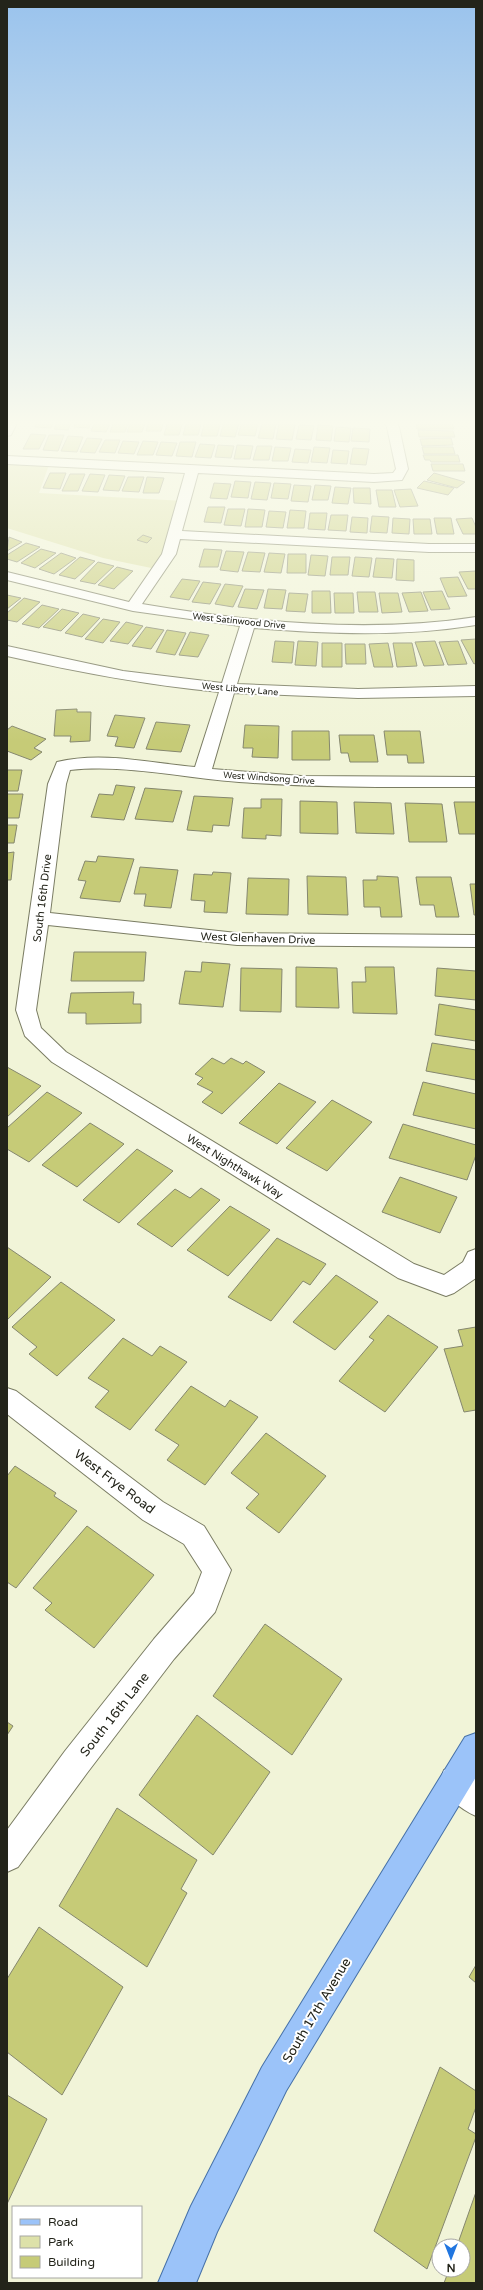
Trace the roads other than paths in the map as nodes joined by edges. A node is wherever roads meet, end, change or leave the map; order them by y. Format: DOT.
graph roads {
  1 [pos="177,528"];
  2 [pos="175,535"];
  3 [pos="476,548"];
  4 [pos="7,576"];
  5 [pos="133,607"];
  6 [pos="476,621"];
  7 [pos="248,623"];
  8 [pos="7,651"];
  9 [pos="227,689"];
  10 [pos="476,692"];
  11 [pos="63,766"];
  12 [pos="202,773"];
  13 [pos="476,782"];
  14 [pos="40,918"];
  15 [pos="476,941"];
  16 [pos="32,1031"];
  17 [pos="476,1259"];
  18 [pos="7,1399"];
  19 [pos="217,1570"];
  20 [pos="476,1748"];
  21 [pos="465,1791"];
  22 [pos="7,1856"];
  23 [pos="177,2283"];
  1 -- 2 [label="street"];
  2 -- 3 [label="street"];
  2 -- 5 [label="street"];
  4 -- 5 [label="street, West Satinwood Drive"];
  5 -- 7 [label="street, West Satinwood Drive"];
  6 -- 7 [label="street, West Satinwood Drive"];
  7 -- 9 [label="street"];
  8 -- 9 [label="street, West Liberty Lane"];
  9 -- 10 [label="street, West Liberty Lane"];
  9 -- 12 [label="street"];
  11 -- 12 [label="street, West Windsong Drive"];
  11 -- 14 [label="street, South 16th Drive"];
  12 -- 13 [label="street, West Windsong Drive"];
  14 -- 15 [label="street, West Glenhaven Drive"];
  14 -- 16 [label="street, South 16th Drive"];
  16 -- 17 [label="street, West Nighthawk Way"];
  18 -- 19 [label="street, West Frye Road"];
  19 -- 22 [label="street, South 16th Lane"];
  20 -- 21 [label="main road, South 17th Avenue"];
  21 -- 23 [label="main road, South 17th Avenue"];
}
